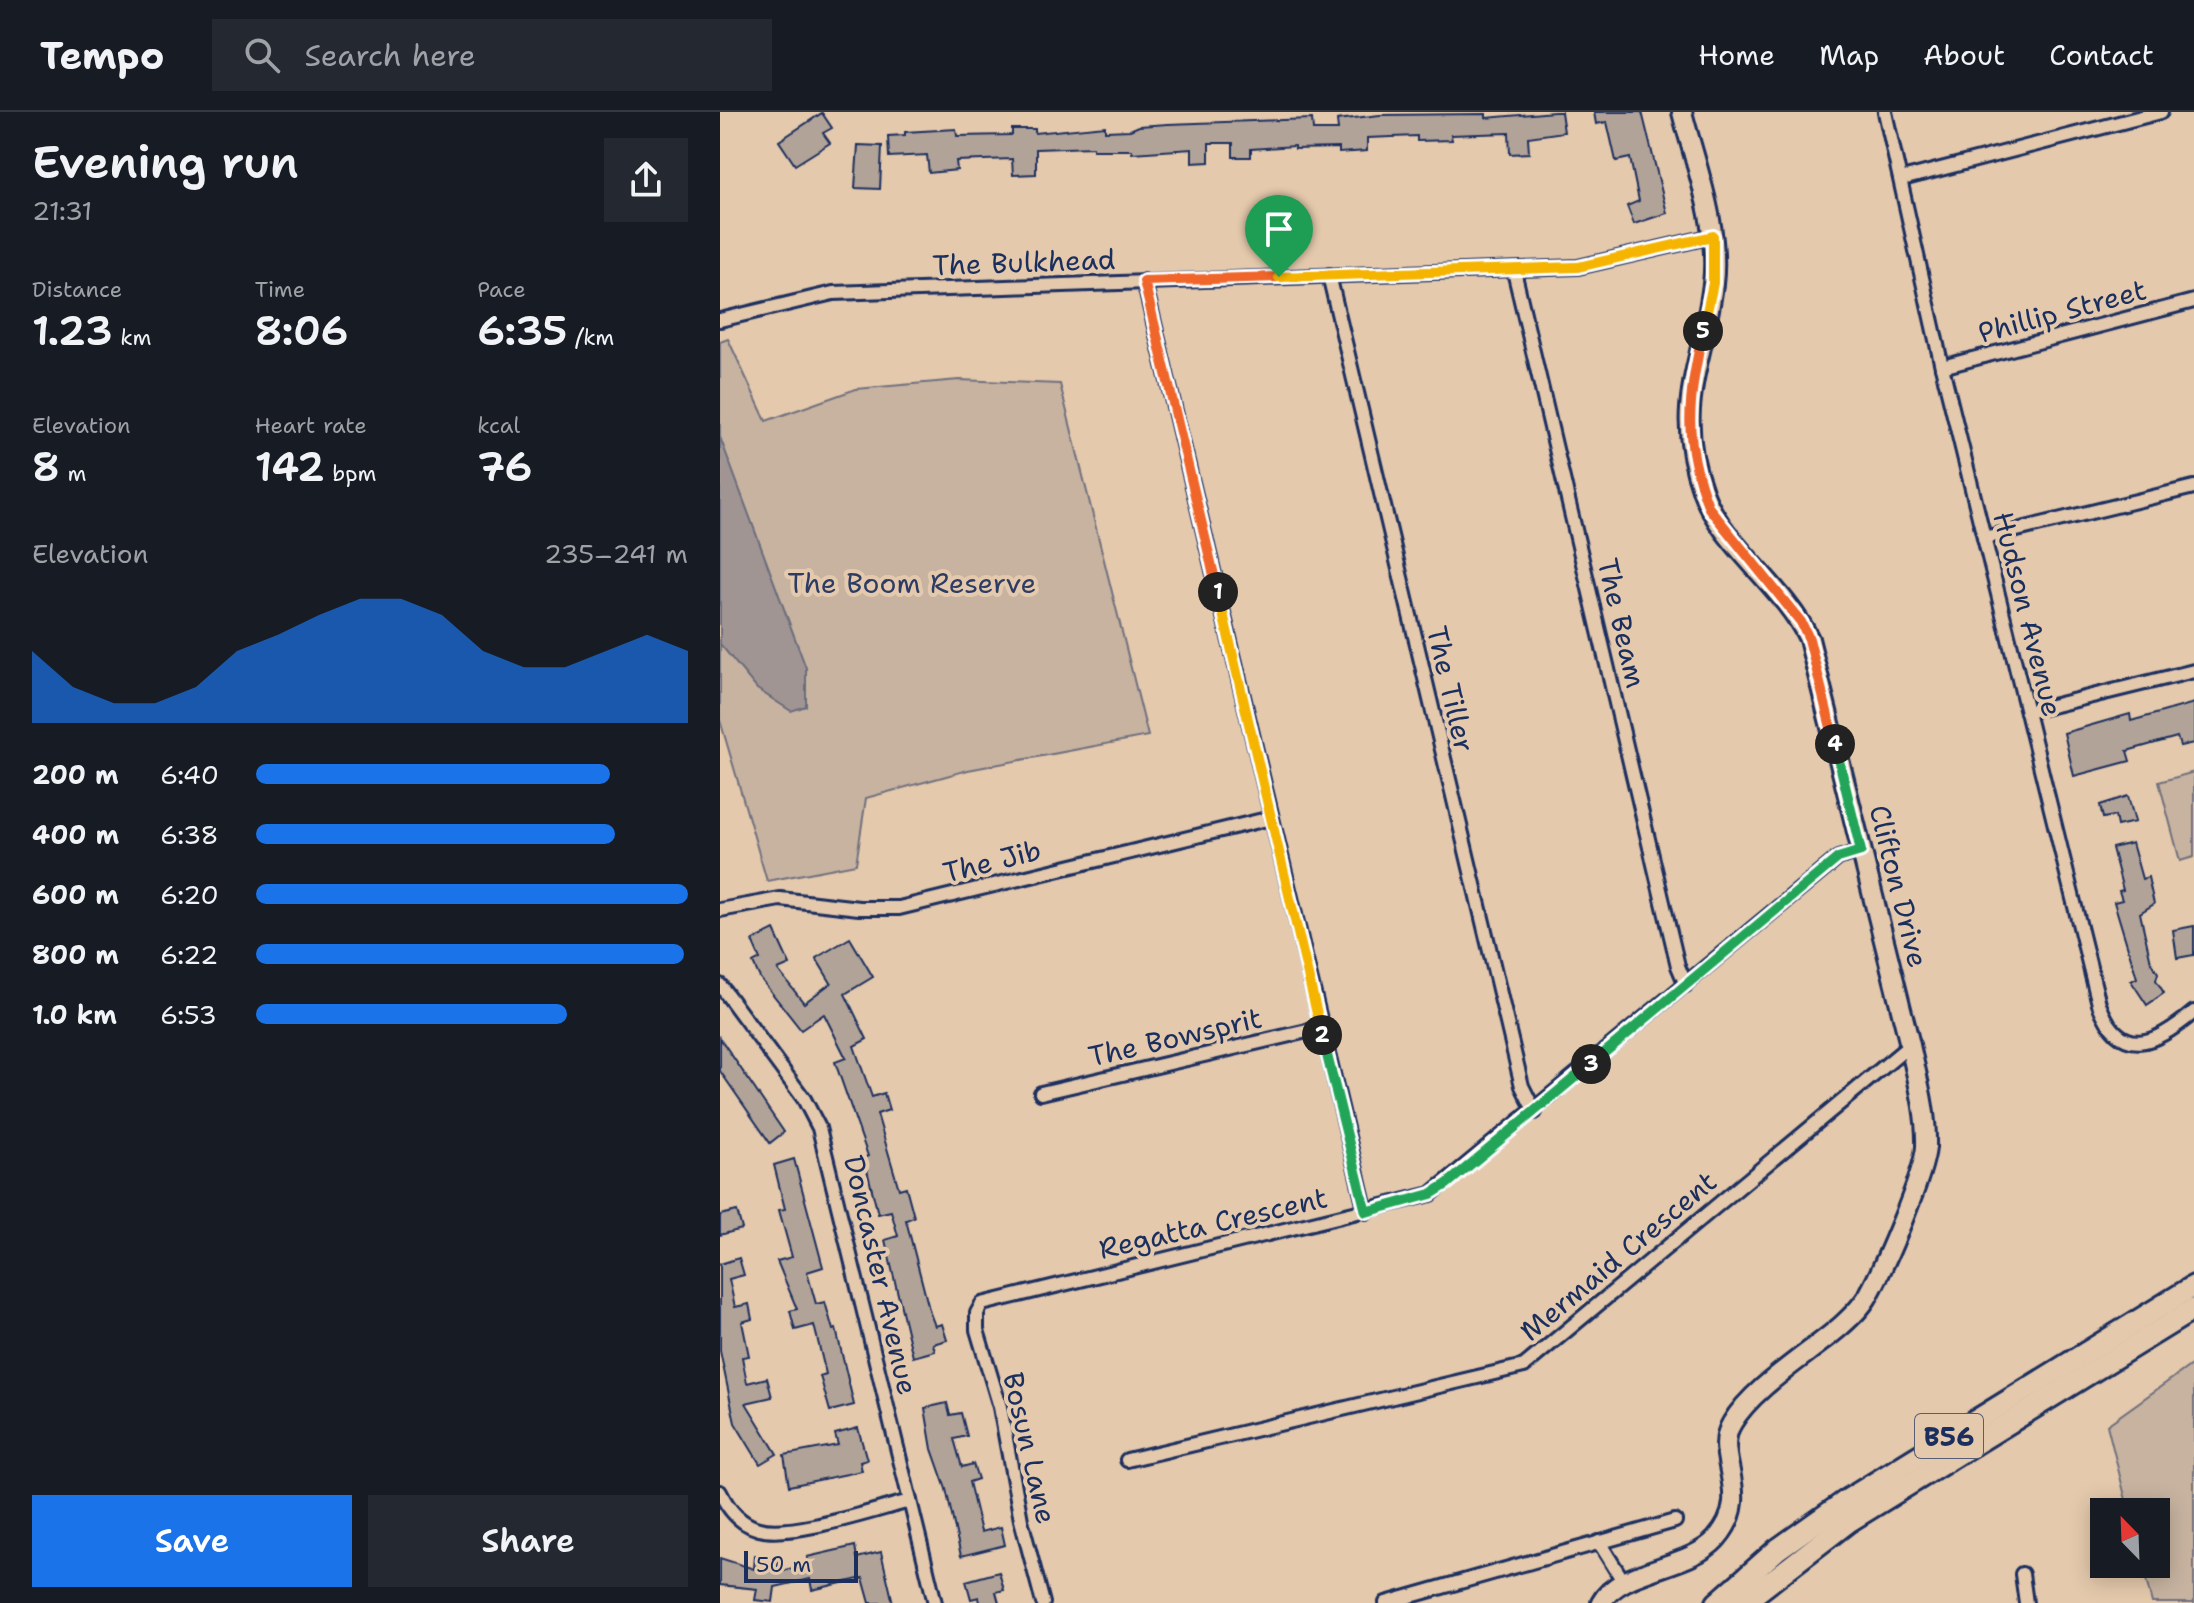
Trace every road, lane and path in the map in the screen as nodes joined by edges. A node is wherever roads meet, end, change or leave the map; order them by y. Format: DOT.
graph roads {
  1 [pos="1682,112"];
  2 [pos="1885,112"];
  3 [pos="2161,112"];
  4 [pos="1902,179"];
  5 [pos="1713,236"];
  6 [pos="1514,271"];
  7 [pos="1329,275"];
  8 [pos="1144,281"];
  9 [pos="2194,301"];
  10 [pos="720,320"];
  11 [pos="1942,367"];
  12 [pos="2194,487"];
  13 [pos="1984,538"];
  14 [pos="2194,671"];
  15 [pos="2027,712"];
  16 [pos="1271,818"];
  17 [pos="1861,851"];
  18 [pos="720,910"];
  19 [pos="720,985"];
  20 [pos="1686,985"];
  21 [pos="2194,1012"];
  22 [pos="1320,1028"];
  23 [pos="1910,1045"];
  24 [pos="1041,1093"];
  25 [pos="1535,1112"];
  26 [pos="1366,1212"];
  27 [pos="2194,1286"];
  28 [pos="982,1304"];
  29 [pos="2194,1309"];
  30 [pos="1127,1460"];
  31 [pos="720,1492"];
  32 [pos="910,1501"];
  33 [pos="1675,1521"];
  34 [pos="1599,1542"];
  35 [pos="2022,1574"];
  36 [pos="1625,1584"];
  37 [pos="935,1603"];
  38 [pos="1043,1603"];
  39 [pos="1386,1603"];
  40 [pos="1601,1603"];
  41 [pos="1620,1603"];
  42 [pos="1717,1603"];
  43 [pos="1743,1603"];
  44 [pos="2026,1603"];
  1 -- 5 [label="street, Clifton Drive"];
  2 -- 4 [label="street, Hudson Avenue"];
  3 -- 4 [label="street"];
  4 -- 11 [label="street, Hudson Avenue"];
  5 -- 6 [label="street, The Bulkhead"];
  5 -- 17 [label="street, Clifton Drive"];
  6 -- 7 [label="street, The Bulkhead"];
  6 -- 20 [label="street, The Beam"];
  7 -- 8 [label="street, The Bulkhead"];
  7 -- 25 [label="street, The Tiller"];
  8 -- 10 [label="street, The Bulkhead"];
  8 -- 16 [label="street"];
  9 -- 11 [label="street, Phillip Street"];
  11 -- 13 [label="street, Hudson Avenue"];
  12 -- 13 [label="street"];
  13 -- 15 [label="street, Hudson Avenue"];
  14 -- 15 [label="street"];
  15 -- 21 [label="street, Hudson Avenue"];
  16 -- 18 [label="street, The Jib"];
  16 -- 22 [label="street"];
  17 -- 20 [label="street, Regatta Crescent"];
  17 -- 23 [label="street, Clifton Drive"];
  19 -- 32 [label="street, Doncaster Avenue"];
  20 -- 25 [label="street, Regatta Crescent"];
  22 -- 24 [label="street, The Bowsprit"];
  22 -- 26 [label="street"];
  23 -- 30 [label="street, Mermaid Crescent"];
  23 -- 36 [label="street, Clifton Drive"];
  25 -- 26 [label="street, Regatta Crescent"];
  26 -- 28 [label="street, Regatta Crescent"];
  27 -- 42 [label="main road, B56"];
  28 -- 38 [label="street, Bosun Lane"];
  29 -- 43 [label="main road, B56"];
  31 -- 32 [label="street"];
  32 -- 37 [label="street, Doncaster Avenue"];
  33 -- 34 [label="street"];
  34 -- 36 [label="street"];
  34 -- 39 [label="street"];
  35 -- 44 [label="street"];
  36 -- 40 [label="street, Clifton Drive"];
  36 -- 41 [label="street"];
}
